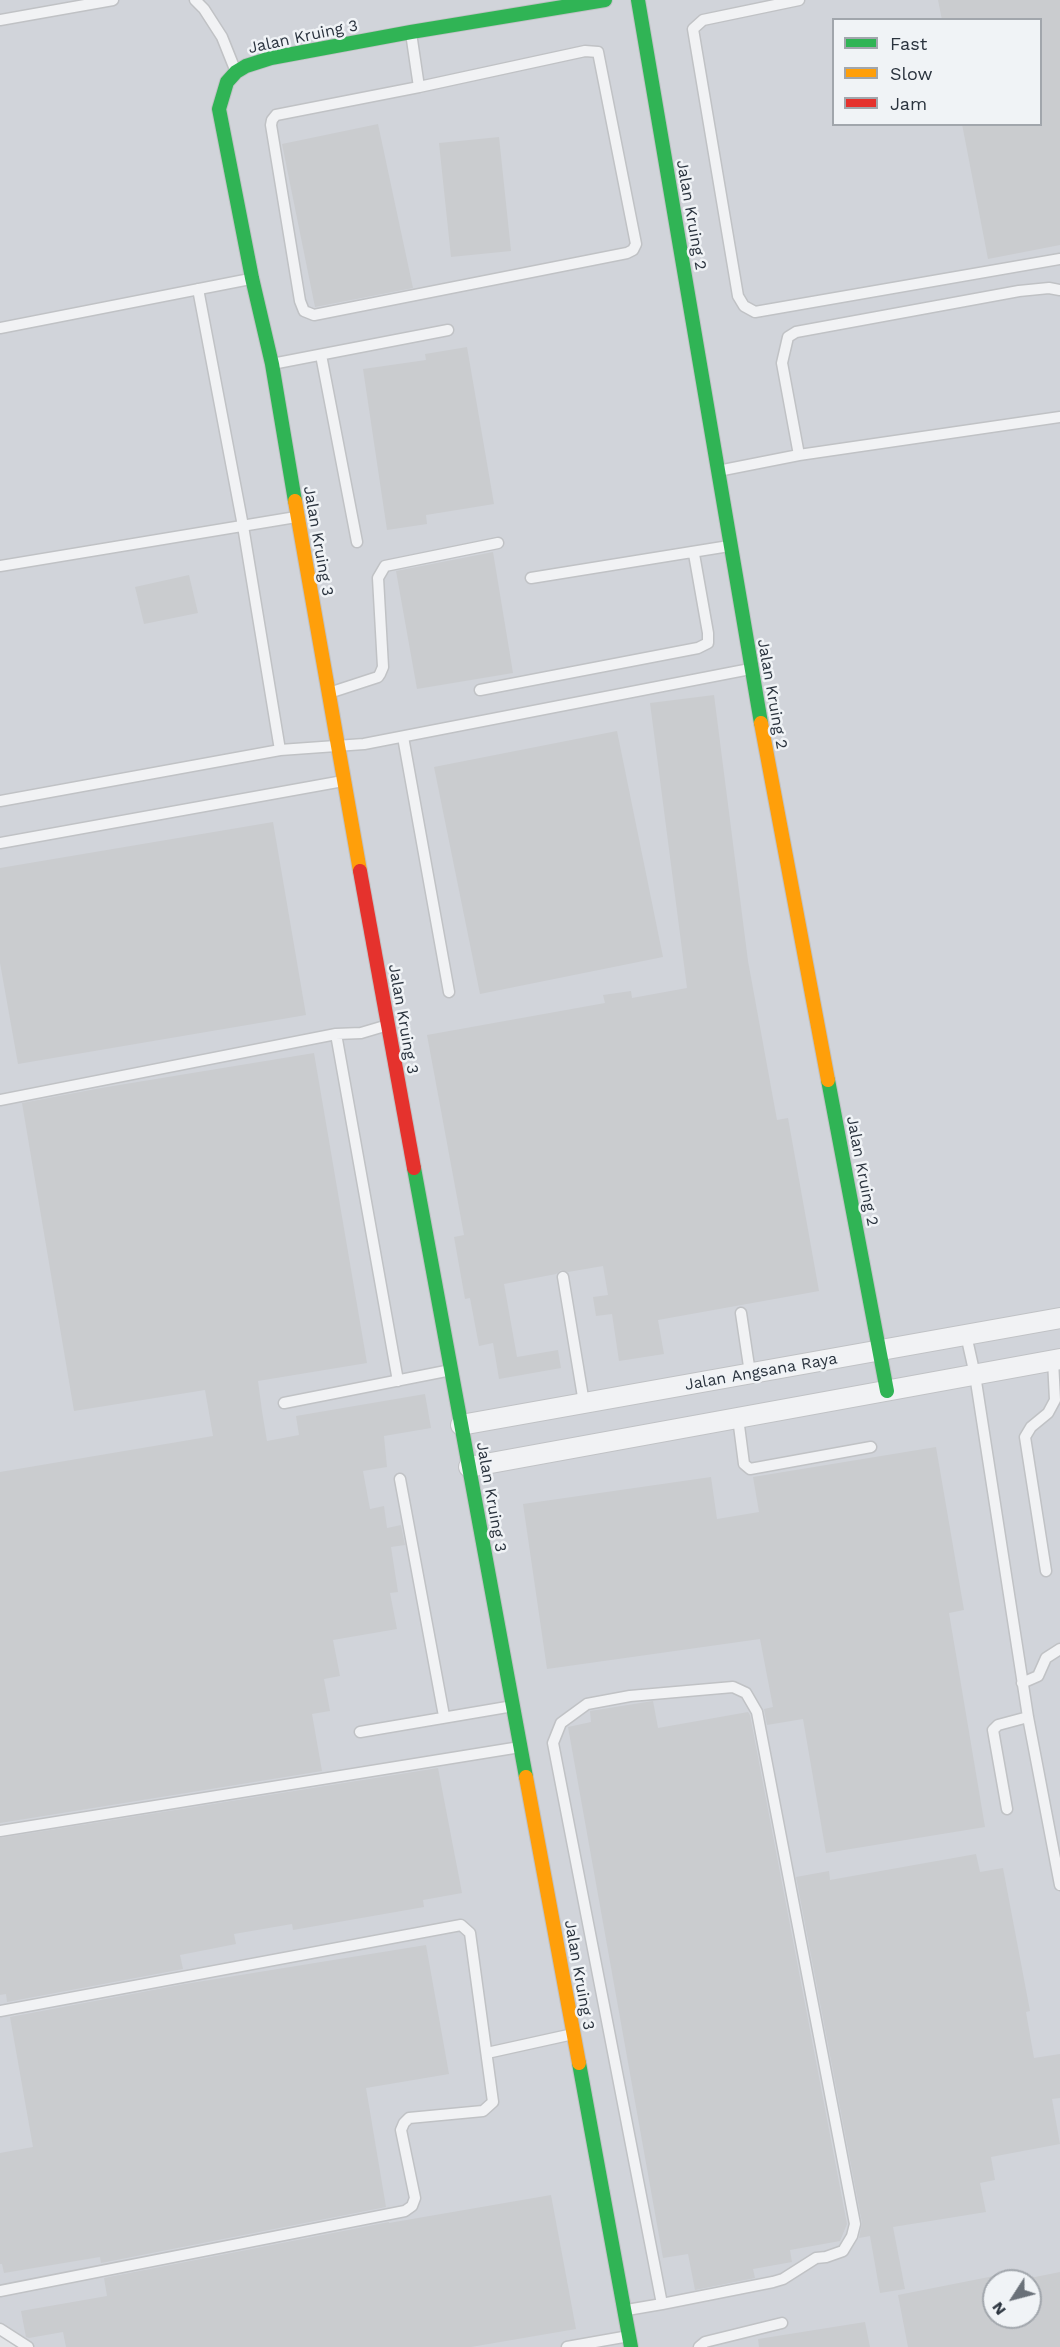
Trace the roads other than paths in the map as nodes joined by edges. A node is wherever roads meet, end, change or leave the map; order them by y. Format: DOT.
graph roads {
  1 [pos="113,0"];
  2 [pos="195,0"];
  3 [pos="605,0"];
  4 [pos="638,0"];
  5 [pos="799,0"];
  6 [pos="0,20"];
  7 [pos="411,32"];
  8 [pos="236,72"];
  9 [pos="419,87"];
  10 [pos="1060,259"];
  11 [pos="252,278"];
  12 [pos="198,289"];
  13 [pos="1060,290"];
  14 [pos="0,328"];
  15 [pos="448,330"];
  16 [pos="321,355"];
  17 [pos="272,364"];
  18 [pos="1060,417"];
  19 [pos="799,455"];
  20 [pos="717,471"];
  21 [pos="297,517"];
  22 [pos="243,526"];
  23 [pos="357,542"];
  24 [pos="498,543"];
  25 [pos="730,546"];
  26 [pos="694,554"];
  27 [pos="0,566"];
  28 [pos="531,578"];
  29 [pos="751,669"];
  30 [pos="480,690"];
  31 [pos="328,694"];
  32 [pos="403,737"];
  33 [pos="337,747"];
  34 [pos="280,750"];
  35 [pos="343,781"];
  36 [pos="0,801"];
  37 [pos="0,843"];
  38 [pos="449,992"];
  39 [pos="388,1025"];
  40 [pos="336,1035"];
  41 [pos="0,1100"];
  42 [pos="563,1277"];
  43 [pos="741,1313"];
  44 [pos="1060,1318"];
  45 [pos="966,1335"];
  46 [pos="879,1350"];
  47 [pos="1057,1360"];
  48 [pos="451,1370"];
  49 [pos="750,1373"];
  50 [pos="975,1375"];
  51 [pos="398,1381"];
  52 [pos="887,1391"];
  53 [pos="1057,1399"];
  54 [pos="284,1403"];
  55 [pos="584,1403"];
  56 [pos="738,1418"];
  57 [pos="461,1425"];
  58 [pos="871,1447"];
  59 [pos="469,1467"];
  60 [pos="400,1479"];
  61 [pos="1046,1570"];
  62 [pos="1060,1648"];
  63 [pos="1023,1683"];
  64 [pos="513,1706"];
  65 [pos="444,1716"];
  66 [pos="1028,1717"];
  67 [pos="360,1731"];
  68 [pos="521,1747"];
  69 [pos="1007,1809"];
  70 [pos="0,1831"];
  71 [pos="1055,1838"];
  72 [pos="1060,1886"];
  73 [pos="0,2011"];
  74 [pos="573,2034"];
  75 [pos="487,2053"];
  76 [pos="0,2290"];
  77 [pos="662,2304"];
  78 [pos="624,2311"];
  79 [pos="782,2323"];
  80 [pos="0,2329"];
  81 [pos="630,2342"];
  82 [pos="28,2347"];
  83 [pos="567,2347"];
  84 [pos="699,2347"];
  1 -- 6 [label="lane"];
  2 -- 8 [label="lane"];
  3 -- 7 [label="street, Jalan Kruing 3"];
  4 -- 20 [label="street, Jalan Kruing 2"];
  5 -- 10 [label="lane"];
  7 -- 8 [label="street, Jalan Kruing 3"];
  7 -- 9 [label="lane"];
  8 -- 11 [label="street, Jalan Kruing 3"];
  9 -- 9 [label="lane"];
  11 -- 12 [label="lane"];
  11 -- 17 [label="street, Jalan Kruing 3"];
  12 -- 14 [label="lane"];
  12 -- 22 [label="lane"];
  13 -- 19 [label="lane"];
  15 -- 16 [label="lane"];
  16 -- 17 [label="lane"];
  16 -- 23 [label="lane"];
  17 -- 21 [label="street, Jalan Kruing 3"];
  18 -- 19 [label="lane"];
  19 -- 20 [label="lane"];
  20 -- 25 [label="street, Jalan Kruing 2"];
  21 -- 22 [label="lane"];
  21 -- 31 [label="street, Jalan Kruing 3"];
  22 -- 27 [label="lane"];
  22 -- 34 [label="lane"];
  24 -- 31 [label="lane"];
  25 -- 26 [label="lane"];
  25 -- 29 [label="street, Jalan Kruing 2"];
  26 -- 28 [label="lane"];
  26 -- 30 [label="lane"];
  29 -- 32 [label="lane"];
  29 -- 46 [label="street, Jalan Kruing 2"];
  31 -- 33 [label="street, Jalan Kruing 3"];
  32 -- 33 [label="lane"];
  32 -- 38 [label="lane"];
  33 -- 34 [label="lane"];
  33 -- 35 [label="street, Jalan Kruing 3"];
  34 -- 36 [label="lane"];
  35 -- 37 [label="lane"];
  35 -- 39 [label="street, Jalan Kruing 3"];
  39 -- 40 [label="lane"];
  39 -- 48 [label="street, Jalan Kruing 3"];
  40 -- 41 [label="lane"];
  40 -- 51 [label="lane"];
  42 -- 55 [label="lane"];
  43 -- 49 [label="lane"];
  44 -- 45 [label="street, Jalan Angsana Raya"];
  45 -- 46 [label="street, Jalan Angsana Raya"];
  45 -- 50 [label="lane"];
  46 -- 49 [label="street, Jalan Angsana Raya"];
  46 -- 52 [label="street, Jalan Kruing 2"];
  47 -- 50 [label="street"];
  47 -- 53 [label="lane"];
  48 -- 51 [label="lane"];
  48 -- 57 [label="street, Jalan Kruing 3"];
  49 -- 55 [label="street, Jalan Angsana Raya"];
  50 -- 52 [label="street"];
  50 -- 63 [label="lane"];
  51 -- 54 [label="lane"];
  52 -- 56 [label="street"];
  53 -- 61 [label="lane"];
  55 -- 57 [label="street, Jalan Angsana Raya"];
  56 -- 58 [label="lane"];
  56 -- 59 [label="street"];
  57 -- 59 [label="street, Jalan Kruing 3"];
  59 -- 64 [label="street, Jalan Kruing 3"];
  60 -- 65 [label="lane"];
  62 -- 63 [label="lane"];
  63 -- 66 [label="lane"];
  64 -- 65 [label="lane"];
  64 -- 68 [label="street, Jalan Kruing 3"];
  65 -- 67 [label="lane"];
  66 -- 69 [label="lane"];
  66 -- 71 [label="lane"];
  68 -- 70 [label="lane"];
  68 -- 74 [label="street, Jalan Kruing 3"];
  71 -- 72 [label="lane"];
  73 -- 75 [label="lane"];
  74 -- 75 [label="lane"];
  74 -- 78 [label="street, Jalan Kruing 3"];
  75 -- 76 [label="lane"];
  77 -- 77 [label="lane"];
  77 -- 78 [label="lane"];
  78 -- 81 [label="street, Jalan Kruing 3"];
  79 -- 84 [label="lane"];
  80 -- 82 [label="lane"];
  81 -- 83 [label="lane"];
}
